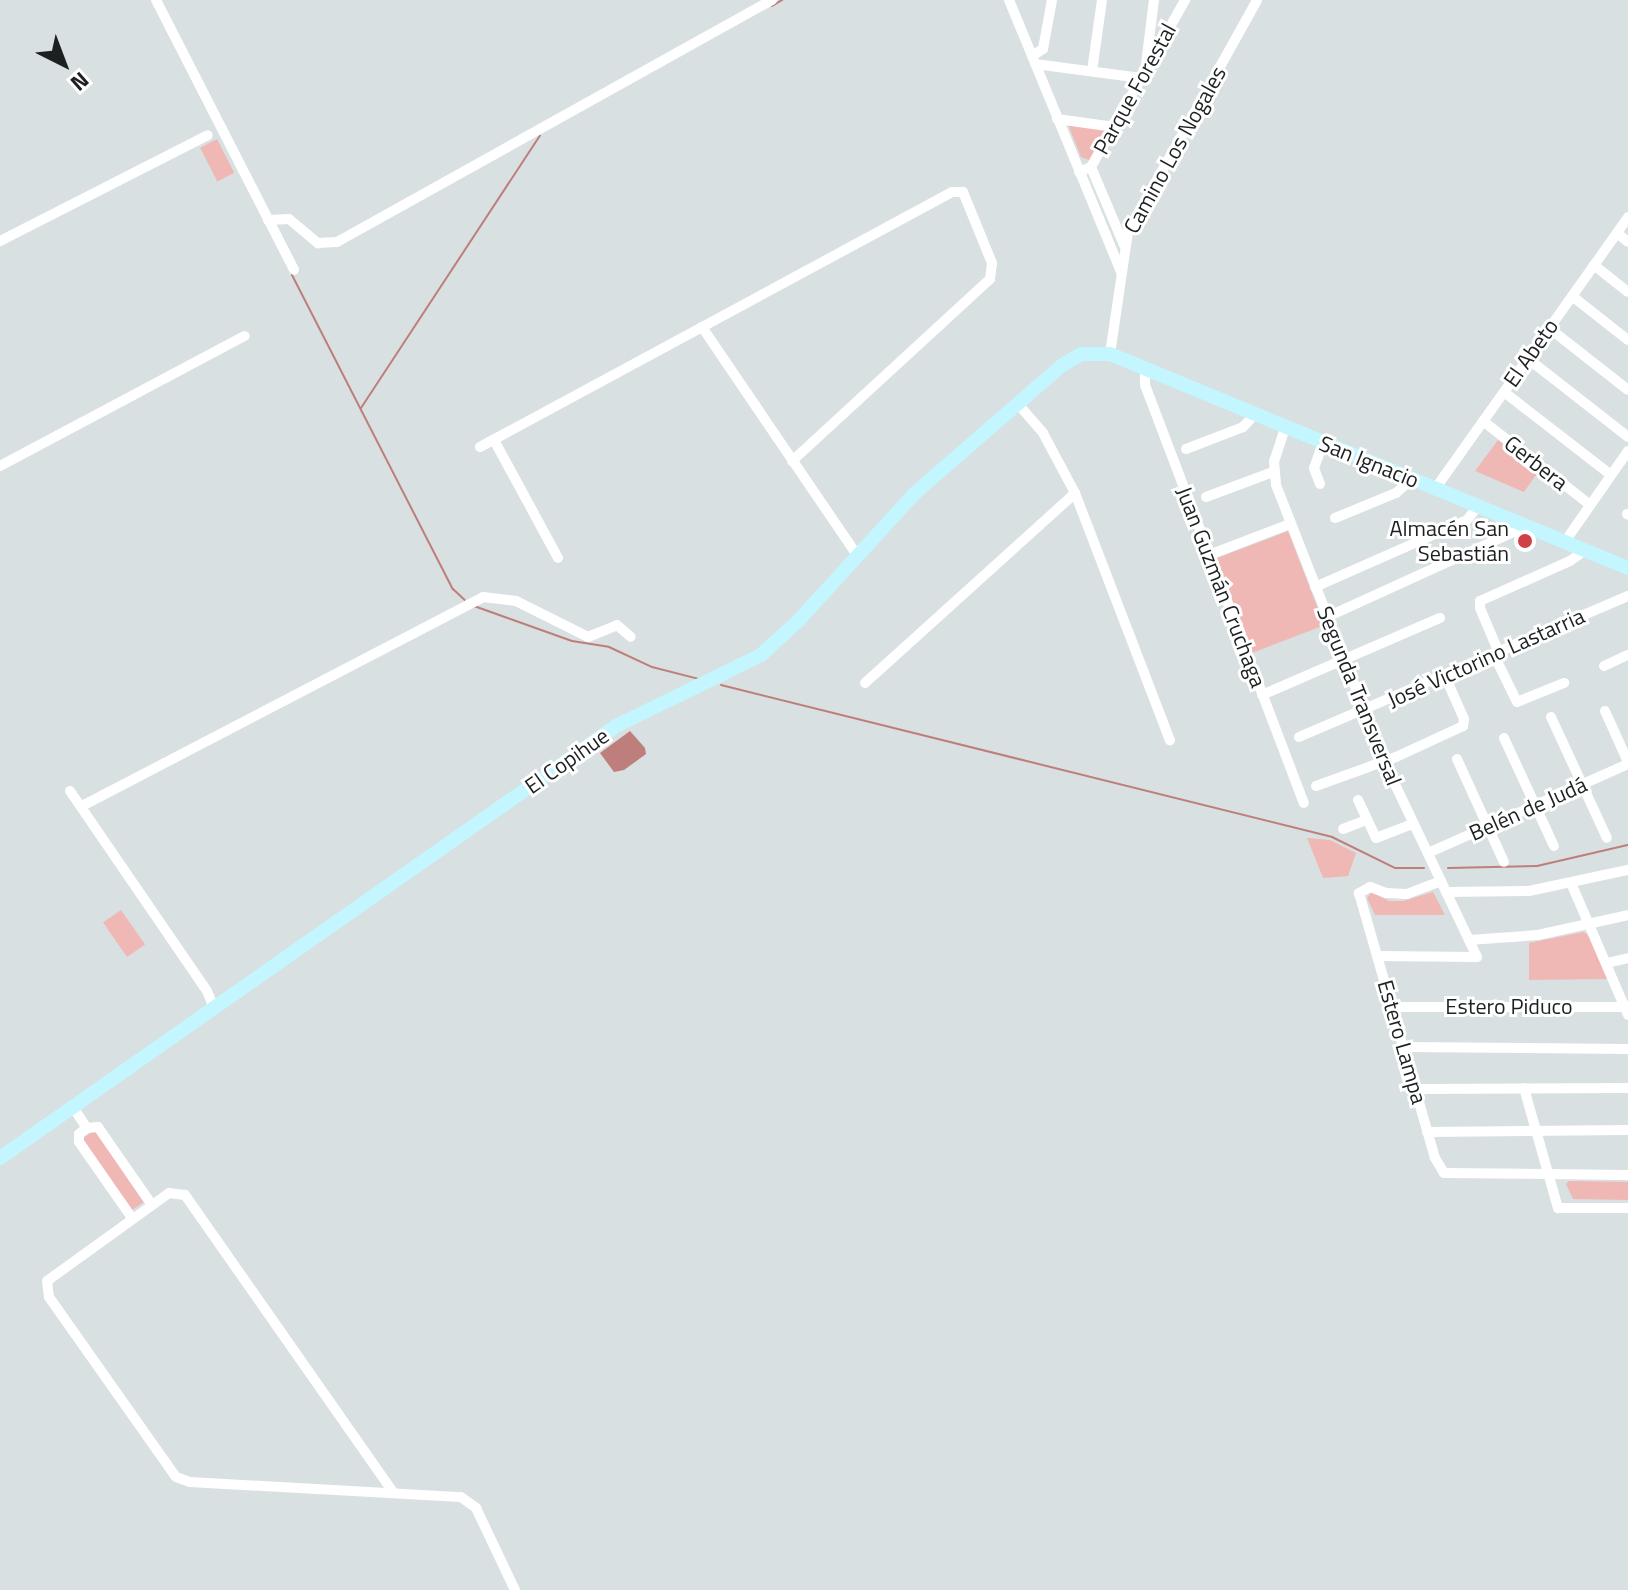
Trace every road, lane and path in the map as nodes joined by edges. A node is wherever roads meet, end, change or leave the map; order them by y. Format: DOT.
graph roads {
  1 [pos="156,0"];
  2 [pos="772,0"];
  3 [pos="1009,0"];
  4 [pos="1052,0"];
  5 [pos="1102,0"];
  6 [pos="1154,0"];
  7 [pos="1185,0"];
  8 [pos="1257,0"];
  9 [pos="1033,60"];
  10 [pos="1092,71"];
  11 [pos="1143,74"];
  12 [pos="1057,119"];
  13 [pos="1114,127"];
  14 [pos="208,135"];
  15 [pos="1091,167"];
  16 [pos="1079,172"];
  17 [pos="1628,217"];
  18 [pos="268,220"];
  19 [pos="1617,233"];
  20 [pos="0,241"];
  21 [pos="1628,242"];
  22 [pos="1124,245"];
  23 [pos="1594,265"];
  24 [pos="294,270"];
  25 [pos="1121,273"];
  26 [pos="1628,292"];
  27 [pos="1572,296"];
  28 [pos="702,327"];
  29 [pos="1549,328"];
  30 [pos="245,336"];
  31 [pos="1628,340"];
  32 [pos="1110,354"];
  33 [pos="1527,358"];
  34 [pos="1145,370"];
  35 [pos="1628,390"];
  36 [pos="1504,392"];
  37 [pos="1018,404"];
  38 [pos="1254,415"];
  39 [pos="1483,421"];
  40 [pos="1285,428"];
  41 [pos="1628,437"];
  42 [pos="494,440"];
  43 [pos="1323,443"];
  44 [pos="480,447"];
  45 [pos="1186,449"];
  46 [pos="1628,451"];
  47 [pos="792,461"];
  48 [pos="0,466"];
  49 [pos="1273,472"];
  50 [pos="1611,475"];
  51 [pos="1412,479"];
  52 [pos="1320,484"];
  53 [pos="1435,489"];
  54 [pos="1075,493"];
  55 [pos="1206,497"];
  56 [pos="1590,505"];
  57 [pos="1478,506"];
  58 [pos="1335,518"];
  59 [pos="1290,524"];
  60 [pos="1527,526"];
  61 [pos="1564,543"];
  62 [pos="1585,550"];
  63 [pos="857,555"];
  64 [pos="1209,555"];
  65 [pos="558,558"];
  66 [pos="1628,568"];
  67 [pos="1315,587"];
  68 [pos="1628,596"];
  69 [pos="1327,617"];
  70 [pos="1440,618"];
  71 [pos="631,637"];
  72 [pos="1496,654"];
  73 [pos="1628,655"];
  74 [pos="1344,661"];
  75 [pos="1604,666"];
  76 [pos="1445,676"];
  77 [pos="865,683"];
  78 [pos="1564,683"];
  79 [pos="1262,695"];
  80 [pos="1605,711"];
  81 [pos="1364,712"];
  82 [pos="1551,717"];
  83 [pos="1299,737"];
  84 [pos="1504,738"];
  85 [pos="1170,740"];
  86 [pos="1457,759"];
  87 [pos="1384,761"];
  88 [pos="1628,763"];
  89 [pos="1582,785"];
  90 [pos="1316,786"];
  91 [pos="70,791"];
  92 [pos="1358,800"];
  93 [pos="1304,803"];
  94 [pos="82,806"];
  95 [pos="1535,806"];
  96 [pos="1367,820"];
  97 [pos="1413,824"];
  98 [pos="1488,827"];
  99 [pos="1343,829"];
  100 [pos="1607,838"];
  101 [pos="1554,846"];
  102 [pos="1428,853"];
  103 [pos="1504,862"];
  104 [pos="1628,870"];
  105 [pos="1571,883"];
  106 [pos="1444,886"];
  107 [pos="1628,915"];
  108 [pos="1590,924"];
  109 [pos="1469,940"];
  110 [pos="1377,956"];
  111 [pos="1628,958"];
  112 [pos="1607,963"];
  113 [pos="213,1006"];
  114 [pos="1392,1007"];
  115 [pos="1627,1010"];
  116 [pos="1403,1047"];
  117 [pos="1628,1049"];
  118 [pos="1524,1088"];
  119 [pos="1628,1088"];
  120 [pos="1415,1089"];
  121 [pos="72,1106"];
  122 [pos="87,1128"];
  123 [pos="1628,1130"];
  124 [pos="1536,1131"];
  125 [pos="1427,1132"];
  126 [pos="0,1158"];
  127 [pos="1549,1174"];
  128 [pos="1628,1175"];
  129 [pos="152,1205"];
  130 [pos="1628,1208"];
  131 [pos="132,1218"];
  132 [pos="393,1492"];
  133 [pos="515,1590"];
  1 -- 18 [label="street"];
  2 -- 18 [label="street"];
  3 -- 9 [label="street"];
  4 -- 9 [label="street"];
  5 -- 10 [label="street"];
  6 -- 11 [label="street"];
  7 -- 11 [label="street, Parque Forestal"];
  8 -- 22 [label="street, Camino Los Nogales"];
  9 -- 10 [label="street"];
  9 -- 12 [label="street"];
  10 -- 11 [label="street"];
  11 -- 13 [label="street, Parque Forestal"];
  12 -- 13 [label="street"];
  12 -- 16 [label="street"];
  13 -- 15 [label="street, Parque Forestal"];
  14 -- 20 [label="street"];
  15 -- 16 [label="street, Parque Forestal"];
  15 -- 22 [label="street"];
  16 -- 25 [label="street"];
  17 -- 19 [label="street, El Abeto"];
  18 -- 24 [label="street"];
  19 -- 21 [label="street"];
  19 -- 23 [label="street, El Abeto"];
  22 -- 25 [label="street, Camino Los Nogales"];
  23 -- 26 [label="street"];
  23 -- 27 [label="street, El Abeto"];
  25 -- 32 [label="street, Camino Los Nogales"];
  27 -- 29 [label="street, El Abeto"];
  27 -- 31 [label="street"];
  28 -- 42 [label="street"];
  28 -- 47 [label="street"];
  28 -- 47 [label="street"];
  29 -- 33 [label="street, El Abeto"];
  29 -- 35 [label="street"];
  30 -- 48 [label="street"];
  32 -- 34 [label="main road, San Ignacio"];
  32 -- 37 [label="main road, El Copihue"];
  33 -- 36 [label="street, El Abeto"];
  33 -- 41 [label="street"];
  34 -- 38 [label="main road, San Ignacio"];
  34 -- 64 [label="street, Juan Guzmán Cruchaga"];
  36 -- 39 [label="street, El Abeto"];
  36 -- 50 [label="street"];
  37 -- 54 [label="street"];
  37 -- 63 [label="main road, El Copihue"];
  38 -- 40 [label="main road, San Ignacio"];
  38 -- 45 [label="street"];
  39 -- 53 [label="street, El Abeto"];
  39 -- 56 [label="street, Gerbera"];
  40 -- 43 [label="main road, San Ignacio"];
  40 -- 49 [label="street"];
  42 -- 44 [label="street"];
  42 -- 65 [label="street"];
  43 -- 51 [label="main road, San Ignacio"];
  43 -- 52 [label="street"];
  46 -- 50 [label="street"];
  47 -- 63 [label="street"];
  49 -- 55 [label="street"];
  49 -- 59 [label="street, Segunda Transversal"];
  50 -- 56 [label="street"];
  51 -- 53 [label="main road, San Ignacio"];
  51 -- 58 [label="street"];
  53 -- 57 [label="main road, San Ignacio"];
  54 -- 77 [label="street"];
  54 -- 85 [label="street"];
  56 -- 61 [label="street"];
  57 -- 60 [label="main road, San Ignacio"];
  57 -- 67 [label="street"];
  59 -- 64 [label="street"];
  59 -- 67 [label="street, Segunda Transversal"];
  60 -- 61 [label="main road, San Ignacio"];
  60 -- 69 [label="street"];
  61 -- 62 [label="main road, San Ignacio"];
  62 -- 66 [label="main road, San Ignacio"];
  62 -- 72 [label="street"];
  63 -- 113 [label="main road, El Copihue"];
  64 -- 79 [label="street, Juan Guzmán Cruchaga"];
  67 -- 69 [label="street, Segunda Transversal"];
  68 -- 72 [label="street, José Victorino Lastarria"];
  69 -- 74 [label="street, Segunda Transversal"];
  70 -- 74 [label="street"];
  71 -- 94 [label="street"];
  72 -- 76 [label="street, José Victorino Lastarria"];
  72 -- 78 [label="street"];
  73 -- 75 [label="street"];
  74 -- 79 [label="street"];
  74 -- 81 [label="street, Segunda Transversal"];
  76 -- 81 [label="street, José Victorino Lastarria"];
  76 -- 87 [label="street"];
  79 -- 93 [label="street, Juan Guzmán Cruchaga"];
  80 -- 88 [label="street"];
  81 -- 83 [label="street, José Victorino Lastarria"];
  81 -- 87 [label="street, Segunda Transversal"];
  82 -- 89 [label="street"];
  84 -- 95 [label="street"];
  86 -- 98 [label="street"];
  87 -- 90 [label="street"];
  87 -- 97 [label="street, Segunda Transversal"];
  88 -- 89 [label="street, Belén de Judá"];
  89 -- 95 [label="street, Belén de Judá"];
  89 -- 100 [label="street"];
  91 -- 94 [label="street"];
  92 -- 96 [label="street"];
  94 -- 113 [label="street"];
  95 -- 98 [label="street, Belén de Judá"];
  95 -- 101 [label="street"];
  96 -- 97 [label="street"];
  96 -- 99 [label="street"];
  97 -- 102 [label="street, Segunda Transversal"];
  98 -- 102 [label="street, Belén de Judá"];
  98 -- 103 [label="street"];
  102 -- 106 [label="street, Segunda Transversal"];
  104 -- 105 [label="street"];
  105 -- 106 [label="street"];
  105 -- 108 [label="street"];
  106 -- 109 [label="street, Segunda Transversal"];
  106 -- 110 [label="street, Estero Lampa"];
  107 -- 108 [label="street"];
  108 -- 109 [label="street"];
  108 -- 112 [label="street"];
  109 -- 110 [label="street, Segunda Transversal"];
  110 -- 114 [label="street, Estero Lampa"];
  111 -- 112 [label="street"];
  112 -- 115 [label="street"];
  113 -- 121 [label="main road, El Copihue"];
  114 -- 115 [label="street, Estero Piduco"];
  114 -- 116 [label="street, Estero Lampa"];
  116 -- 117 [label="street"];
  116 -- 120 [label="street, Estero Lampa"];
  118 -- 119 [label="street"];
  118 -- 120 [label="street"];
  118 -- 124 [label="street"];
  120 -- 125 [label="street, Estero Lampa"];
  121 -- 122 [label="street"];
  121 -- 126 [label="main road, El Copihue"];
  122 -- 129 [label="street"];
  122 -- 131 [label="street"];
  123 -- 124 [label="street"];
  124 -- 125 [label="street"];
  124 -- 127 [label="street"];
  125 -- 127 [label="street, Estero Lampa"];
  127 -- 128 [label="street"];
  127 -- 130 [label="street"];
  129 -- 131 [label="street"];
  129 -- 132 [label="street"];
  131 -- 132 [label="street"];
  132 -- 133 [label="street"];
}
